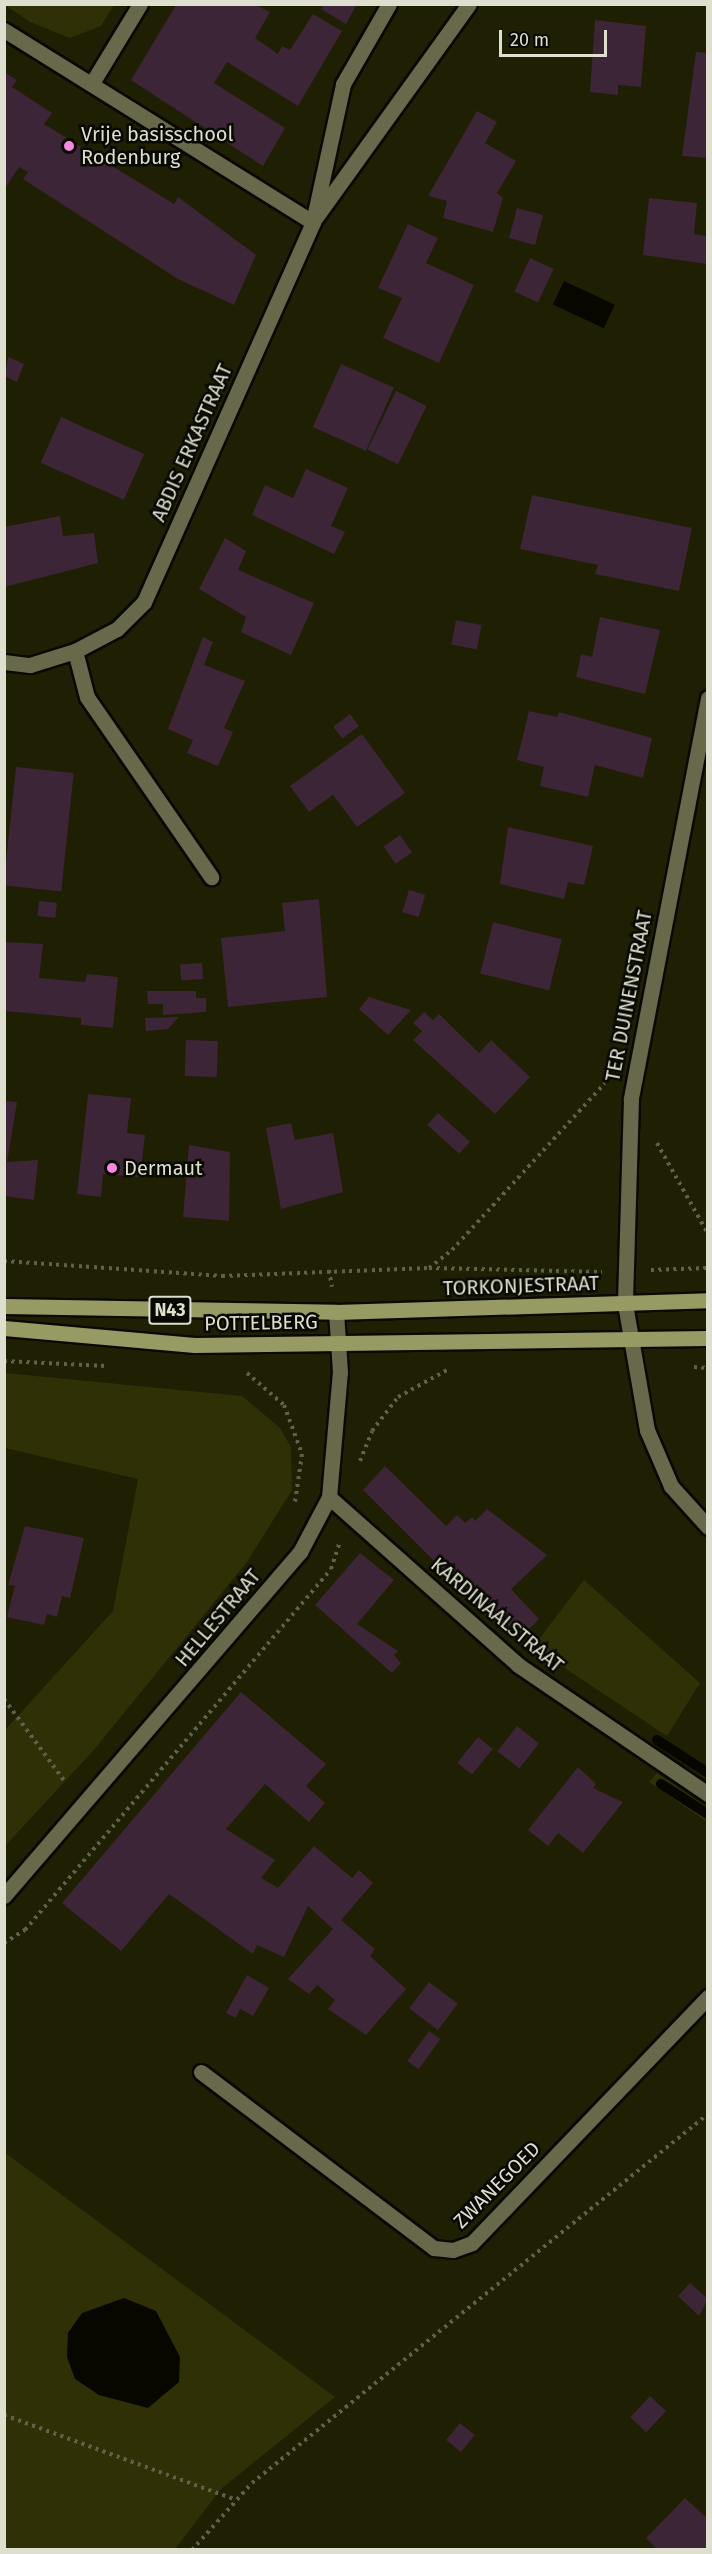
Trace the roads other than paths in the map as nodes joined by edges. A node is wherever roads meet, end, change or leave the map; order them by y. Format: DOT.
graph roads {
  1 [pos="140,4"];
  2 [pos="388,4"];
  3 [pos="469,4"];
  4 [pos="4,30"];
  5 [pos="92,83"];
  6 [pos="313,222"];
  7 [pos="75,651"];
  8 [pos="4,662"];
  9 [pos="708,698"];
  10 [pos="211,877"];
  11 [pos="708,1300"];
  12 [pos="625,1304"];
  13 [pos="4,1306"];
  14 [pos="336,1312"];
  15 [pos="4,1328"];
  16 [pos="708,1338"];
  17 [pos="630,1341"];
  18 [pos="338,1342"];
  19 [pos="328,1497"];
  20 [pos="708,1527"];
  21 [pos="708,1794"];
  22 [pos="4,1896"];
  23 [pos="708,1997"];
  24 [pos="201,2072"];
  1 -- 5 [label="street"];
  2 -- 6 [label="street, ABDIS ERKASTRAAT"];
  3 -- 6 [label="street, ABDIS ERKASTRAAT"];
  4 -- 5 [label="street"];
  5 -- 6 [label="street"];
  6 -- 7 [label="street, ABDIS ERKASTRAAT"];
  7 -- 8 [label="street, ABDIS ERKASTRAAT"];
  7 -- 10 [label="street"];
  9 -- 12 [label="street, TER DUINENSTRAAT"];
  11 -- 12 [label="main road, TORKONJESTRAAT / N43"];
  12 -- 14 [label="main road, TORKONJESTRAAT / N43"];
  12 -- 17 [label="street, TER DUINENSTRAAT"];
  13 -- 14 [label="main road, POTTELBERG / N43"];
  14 -- 18 [label="street, HELLESTRAAT"];
  15 -- 18 [label="main road, POTTELBERG / N43"];
  16 -- 17 [label="main road, N43"];
  17 -- 18 [label="main road, N43"];
  17 -- 20 [label="street, TER DUINENSTRAAT"];
  18 -- 19 [label="street, HELLESTRAAT"];
  19 -- 21 [label="street, KARDINAALSTRAAT"];
  19 -- 22 [label="street, HELLESTRAAT"];
  23 -- 24 [label="street, ZWANEGOED"];
}
